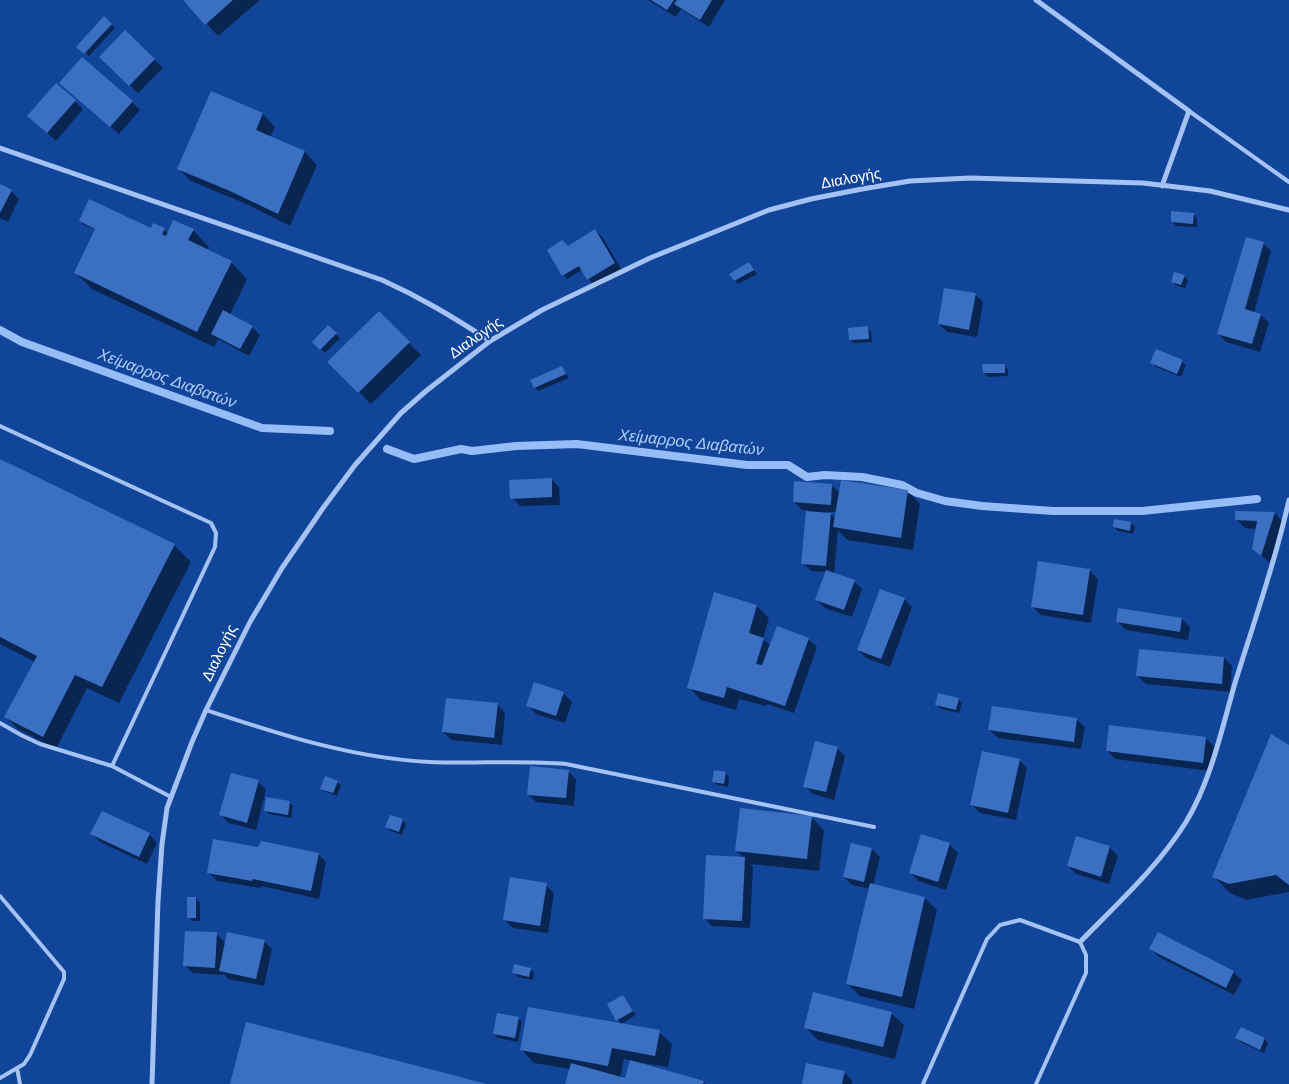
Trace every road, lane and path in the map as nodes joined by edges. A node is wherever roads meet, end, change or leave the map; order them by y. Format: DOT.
graph roads {
  1 [pos="1036,0"];
  2 [pos="1189,111"];
  3 [pos="0,148"];
  4 [pos="1289,182"];
  5 [pos="1162,186"];
  6 [pos="1289,210"];
  7 [pos="490,341"];
  8 [pos="0,426"];
  9 [pos="1289,500"];
  10 [pos="206,710"];
  11 [pos="0,723"];
  12 [pos="112,766"];
  13 [pos="171,797"];
  14 [pos="874,827"];
  15 [pos="0,896"];
  16 [pos="1080,942"];
  17 [pos="17,1068"];
  18 [pos="0,1078"];
  19 [pos="20,1084"];
  20 [pos="152,1084"];
  21 [pos="923,1084"];
  22 [pos="1036,1084"];
  1 -- 2 [label="street"];
  2 -- 4 [label="lane"];
  2 -- 5 [label="street"];
  3 -- 7 [label="street"];
  5 -- 6 [label="street, Διαλογής"];
  5 -- 7 [label="street, Διαλογής"];
  7 -- 10 [label="street, Διαλογής"];
  8 -- 12 [label="lane"];
  9 -- 16 [label="street"];
  10 -- 13 [label="street, Διαλογής"];
  10 -- 14 [label="lane"];
  11 -- 12 [label="lane"];
  12 -- 13 [label="lane"];
  13 -- 20 [label="street, Διαλογής"];
  15 -- 17 [label="lane"];
  16 -- 21 [label="lane"];
  16 -- 22 [label="lane"];
  17 -- 18 [label="lane"];
  17 -- 19 [label="lane"];
}
